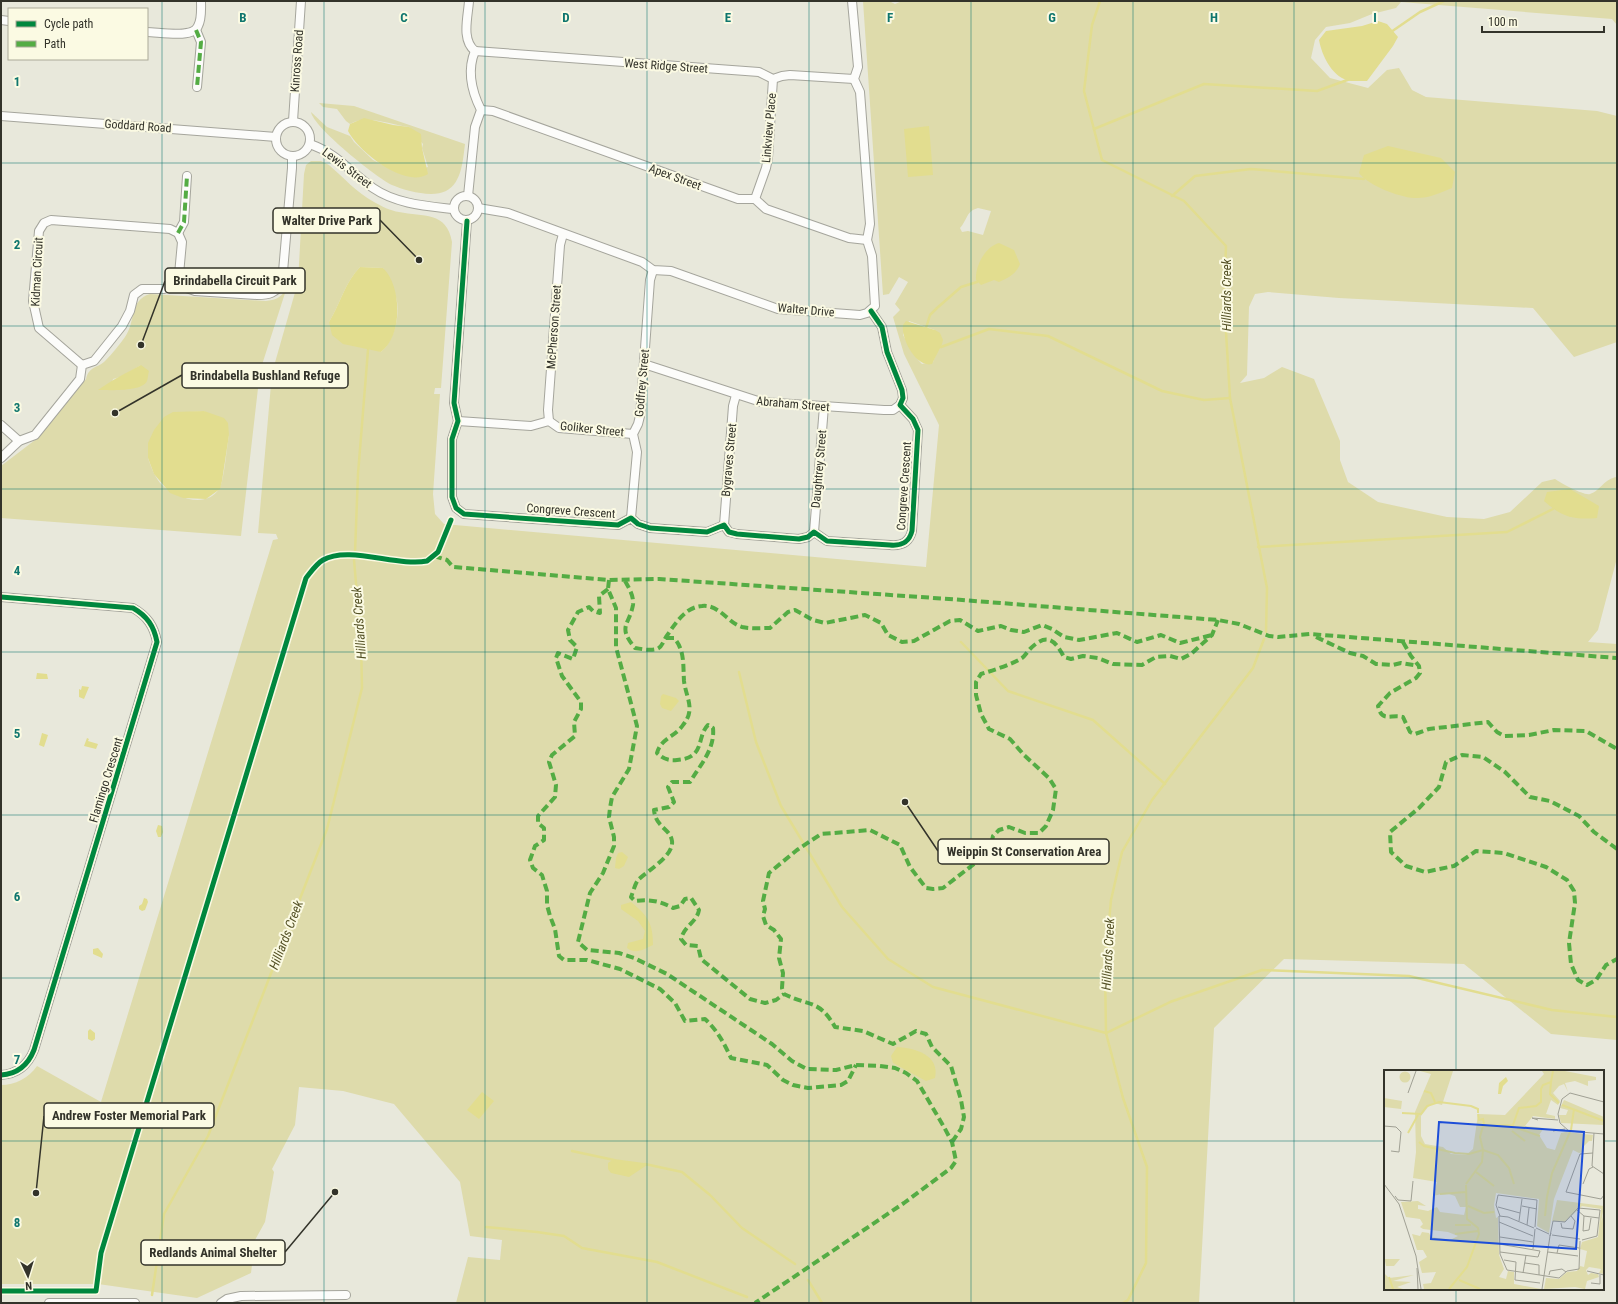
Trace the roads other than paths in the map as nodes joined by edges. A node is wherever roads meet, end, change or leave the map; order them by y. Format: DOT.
graph roads {
  1 [pos="201,1"];
  2 [pos="301,1"];
  3 [pos="469,1"];
  4 [pos="852,1"];
  5 [pos="196,30"];
  6 [pos="148,32"];
  7 [pos="475,51"];
  8 [pos="773,79"];
  9 [pos="854,79"];
  10 [pos="197,87"];
  11 [pos="481,110"];
  12 [pos="1,116"];
  13 [pos="293,121"];
  14 [pos="276,137"];
  15 [pos="310,144"];
  16 [pos="292,156"];
  17 [pos="187,176"];
  18 [pos="468,196"];
  19 [pos="755,200"];
  20 [pos="478,208"];
  21 [pos="453,209"];
  22 [pos="467,221"];
  23 [pos="178,233"];
  24 [pos="564,234"];
  25 [pos="867,240"];
  26 [pos="653,270"];
  27 [pos="178,285"];
  28 [pos="871,311"];
  29 [pos="644,364"];
  30 [pos="82,365"];
  31 [pos="736,395"];
  32 [pos="900,405"];
  33 [pos="824,406"];
  34 [pos="458,421"];
  35 [pos="549,421"];
  36 [pos="1,425"];
  37 [pos="633,434"];
  38 [pos="19,441"];
  39 [pos="1,458"];
  40 [pos="631,518"];
  41 [pos="724,525"];
  42 [pos="814,532"];
  43 [pos="1,597"];
  44 [pos="1,1075"];
  45 [pos="346,1295"];
  46 [pos="49,1303"];
  47 [pos="135,1303"];
  48 [pos="221,1303"];
  1 -- 5 [label="street"];
  2 -- 13 [label="street, Kinross Road"];
  3 -- 7 [label="street"];
  4 -- 9 [label="street"];
  5 -- 6 [label="street"];
  5 -- 10 [label="street"];
  7 -- 8 [label="street, West Ridge Street"];
  7 -- 11 [label="street"];
  8 -- 9 [label="street"];
  8 -- 19 [label="street, Linkview Place"];
  9 -- 25 [label="street"];
  11 -- 18 [label="street"];
  11 -- 19 [label="street, Apex Street"];
  12 -- 14 [label="street, Goddard Road"];
  13 -- 14 [label="street"];
  13 -- 15 [label="street"];
  14 -- 16 [label="street"];
  15 -- 16 [label="street"];
  15 -- 21 [label="street, Lewis Street"];
  16 -- 27 [label="street"];
  17 -- 23 [label="street"];
  18 -- 20 [label="street"];
  18 -- 21 [label="street"];
  19 -- 25 [label="street, Apex Street"];
  20 -- 22 [label="street"];
  20 -- 24 [label="street, Walter Drive"];
  21 -- 22 [label="street"];
  22 -- 34 [label="street, Congreve Crescent"];
  23 -- 27 [label="street"];
  23 -- 30 [label="street, Kidman Circuit"];
  24 -- 26 [label="street, Walter Drive"];
  24 -- 35 [label="street, McPherson Street"];
  25 -- 28 [label="street"];
  26 -- 28 [label="street, Walter Drive"];
  26 -- 29 [label="street, Godfrey Street"];
  27 -- 30 [label="street"];
  28 -- 32 [label="street"];
  29 -- 31 [label="street, Abraham Street"];
  29 -- 37 [label="street, Godfrey Street"];
  30 -- 38 [label="street"];
  31 -- 33 [label="street, Abraham Street"];
  31 -- 41 [label="street, Bygraves Street"];
  32 -- 33 [label="street, Abraham Street"];
  32 -- 42 [label="street, Congreve Crescent"];
  33 -- 42 [label="street, Daughtrey Street"];
  34 -- 35 [label="street, Goliker Street"];
  34 -- 40 [label="street, Congreve Crescent"];
  35 -- 37 [label="street, Goliker Street"];
  36 -- 38 [label="street"];
  37 -- 40 [label="street, Godfrey Street"];
  38 -- 39 [label="street"];
  40 -- 41 [label="street, Congreve Crescent"];
  41 -- 42 [label="street"];
  43 -- 44 [label="street, Flamingo Crescent"];
  45 -- 48 [label="street"];
  46 -- 47 [label="street"];
}
